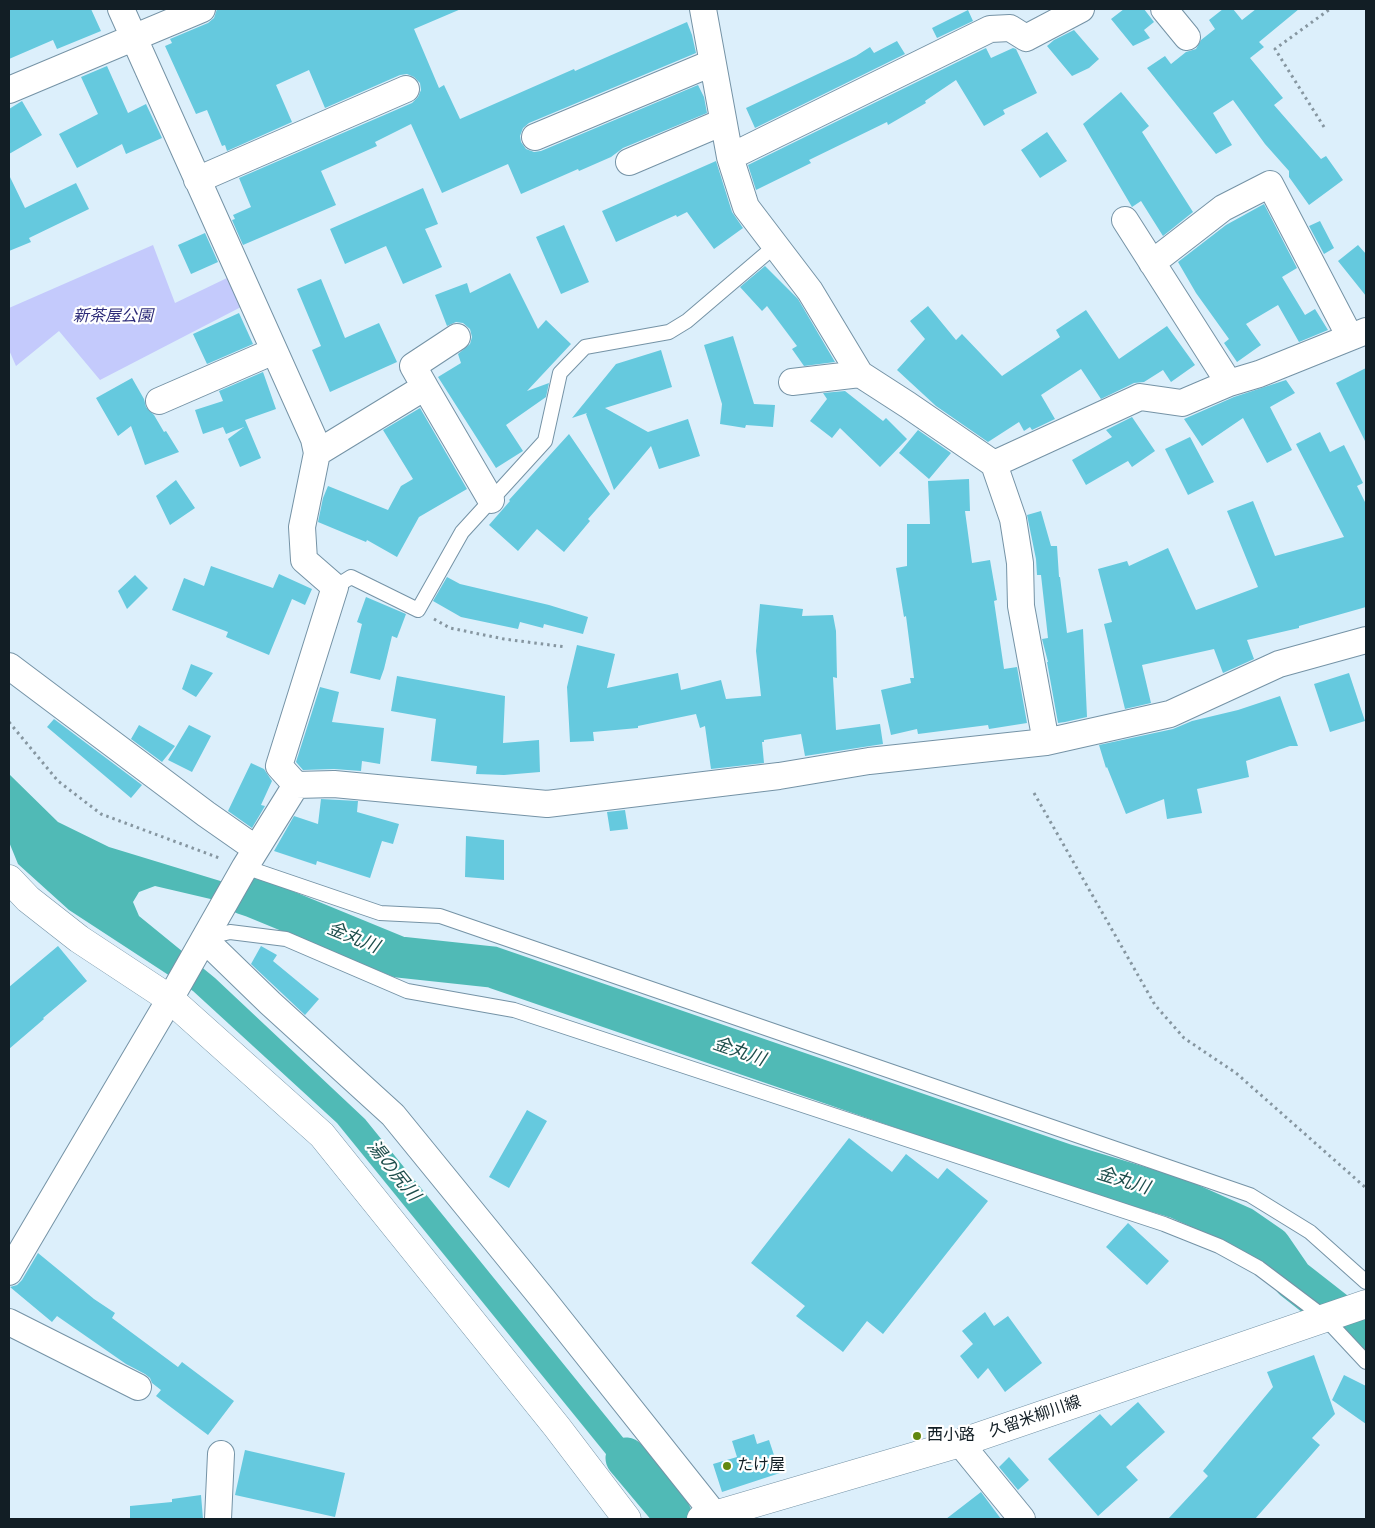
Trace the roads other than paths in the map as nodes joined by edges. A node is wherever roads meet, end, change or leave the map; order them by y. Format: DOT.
graph roads {
  1 [pos="120,9"];
  2 [pos="202,9"];
  3 [pos="703,9"];
  4 [pos="1081,9"];
  5 [pos="1164,9"];
  6 [pos="1187,37"];
  7 [pos="133,38"];
  8 [pos="712,62"];
  9 [pos="406,89"];
  10 [pos="9,90"];
  11 [pos="723,122"];
  12 [pos="535,137"];
  13 [pos="730,157"];
  14 [pos="629,162"];
  15 [pos="197,180"];
  16 [pos="1125,220"];
  17 [pos="775,246"];
  18 [pos="1152,263"];
  19 [pos="1358,334"];
  20 [pos="457,337"];
  21 [pos="274,351"];
  22 [pos="860,374"];
  23 [pos="792,382"];
  24 [pos="1229,384"];
  25 [pos="425,387"];
  26 [pos="159,401"];
  27 [pos="317,453"];
  28 [pos="994,464"];
  29 [pos="491,500"];
  30 [pos="335,587"];
  31 [pos="1366,640"];
  32 [pos="9,666"];
  33 [pos="1046,742"];
  34 [pos="296,785"];
  35 [pos="247,864"];
  36 [pos="9,879"];
  37 [pos="200,946"];
  38 [pos="174,992"];
  39 [pos="9,1272"];
  40 [pos="1366,1282"];
  41 [pos="1366,1304"];
  42 [pos="1324,1317"];
  43 [pos="9,1322"];
  44 [pos="1366,1362"];
  45 [pos="138,1387"];
  46 [pos="960,1443"];
  47 [pos="221,1454"];
  48 [pos="710,1517"];
  49 [pos="218,1519"];
  50 [pos="627,1519"];
  51 [pos="1022,1519"];
  1 -- 7 [label="street"];
  2 -- 7 [label="street"];
  3 -- 8 [label="street"];
  4 -- 13 [label="street"];
  5 -- 6 [label="street"];
  7 -- 10 [label="street"];
  7 -- 15 [label="street"];
  8 -- 11 [label="street"];
  8 -- 12 [label="street"];
  9 -- 15 [label="street"];
  11 -- 13 [label="street"];
  11 -- 14 [label="street"];
  13 -- 17 [label="street"];
  15 -- 21 [label="street"];
  16 -- 18 [label="street"];
  17 -- 22 [label="street"];
  17 -- 29 [label="lane"];
  18 -- 19 [label="street"];
  18 -- 24 [label="street"];
  19 -- 24 [label="street"];
  20 -- 25 [label="street"];
  21 -- 26 [label="street"];
  21 -- 27 [label="street"];
  22 -- 23 [label="street"];
  22 -- 28 [label="street"];
  24 -- 28 [label="street"];
  25 -- 27 [label="street"];
  25 -- 29 [label="street"];
  27 -- 30 [label="street"];
  28 -- 33 [label="street"];
  29 -- 30 [label="lane"];
  30 -- 34 [label="street"];
  31 -- 33 [label="street"];
  32 -- 35 [label="street"];
  33 -- 34 [label="street"];
  34 -- 35 [label="street"];
  35 -- 37 [label="street"];
  35 -- 40 [label="lane"];
  36 -- 38 [label="street"];
  37 -- 38 [label="street"];
  37 -- 42 [label="lane"];
  37 -- 48 [label="street"];
  38 -- 39 [label="street"];
  38 -- 50 [label="street"];
  41 -- 42 [label="street, 久留米柳川線"];
  42 -- 44 [label="lane"];
  42 -- 46 [label="street, 久留米柳川線"];
  43 -- 45 [label="street"];
  46 -- 48 [label="street, 久留米柳川線"];
  46 -- 51 [label="street"];
  47 -- 49 [label="street"];
}
